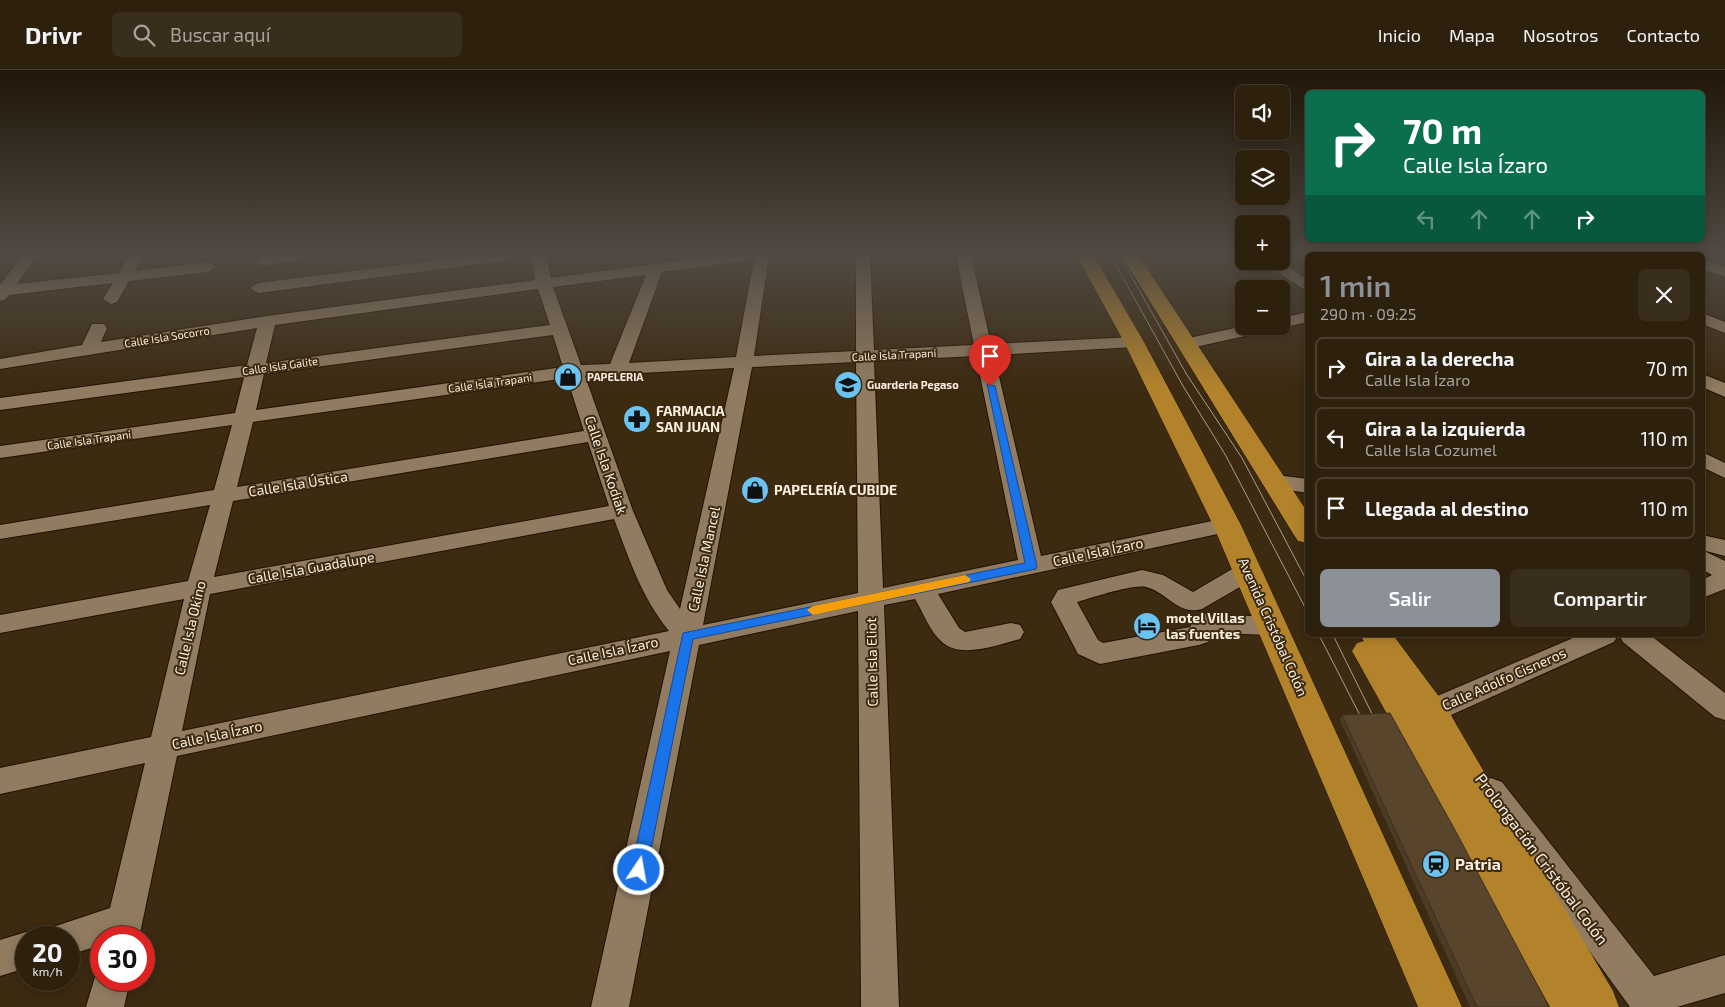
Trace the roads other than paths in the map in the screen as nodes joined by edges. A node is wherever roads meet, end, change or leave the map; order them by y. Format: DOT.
graph roads {
  1 [pos="423,300"];
  2 [pos="550,300"];
  3 [pos="638,300"];
  4 [pos="748,300"];
  5 [pos="864,300"];
  6 [pos="972,300"];
  7 [pos="1110,300"];
  8 [pos="1158,300"];
  9 [pos="194,314"];
  10 [pos="1305,318"];
  11 [pos="1705,319"];
  12 [pos="266,320"];
  13 [pos="1290,321"];
  14 [pos="98,328"];
  15 [pos="1725,328"];
  16 [pos="560,329"];
  17 [pos="1235,333"];
  18 [pos="184,334"];
  19 [pos="1134,342"];
  20 [pos="1186,344"];
  21 [pos="89,350"];
  22 [pos="982,350"];
  23 [pos="865,356"];
  24 [pos="744,363"];
  25 [pos="0,364"];
  26 [pos="617,369"];
  27 [pos="255,370"];
  28 [pos="574,371"];
  29 [pos="1705,381"];
  30 [pos="1725,391"];
  31 [pos="0,404"];
  32 [pos="244,418"];
  33 [pos="596,435"];
  34 [pos="0,452"];
  35 [pos="1705,460"];
  36 [pos="1725,472"];
  37 [pos="1276,482"];
  38 [pos="1305,486"];
  39 [pos="222,497"];
  40 [pos="622,511"];
  41 [pos="1227,525"];
  42 [pos="1305,530"];
  43 [pos="0,532"];
  44 [pos="1705,543"];
  45 [pos="1725,548"];
  46 [pos="1705,560"];
  47 [pos="1031,566"];
  48 [pos="1248,571"];
  49 [pos="1725,572"];
  50 [pos="1725,579"];
  51 [pos="199,588"];
  52 [pos="921,588"];
  53 [pos="1705,589"];
  54 [pos="871,598"];
  55 [pos="0,624"];
  56 [pos="1272,626"];
  57 [pos="1011,632"];
  58 [pos="688,636"];
  59 [pos="1360,637"];
  60 [pos="1377,637"];
  61 [pos="1600,637"];
  62 [pos="1635,637"];
  63 [pos="1417,709"];
  64 [pos="1725,709"];
  65 [pos="164,746"];
  66 [pos="0,781"];
  67 [pos="123,926"];
  68 [pos="15,953"];
  69 [pos="0,958"];
  70 [pos="1725,974"];
  71 [pos="109,991"];
  72 [pos="1650,1002"];
  73 [pos="105,1007"];
  74 [pos="610,1007"];
  75 [pos="880,1007"];
  76 [pos="1440,1007"];
  77 [pos="1574,1007"];
  78 [pos="1597,1007"];
  1 -- 12 [label="street, Calle Isla Socorro"];
  2 -- 16 [label="street, Calle Isla Kodiak"];
  3 -- 26 [label="street"];
  4 -- 24 [label="street, Calle Isla Mancel"];
  5 -- 23 [label="street, Calle Isla Eliot"];
  6 -- 22 [label="street"];
  7 -- 19 [label="main road, Avenida Cristóbal Colón"];
  8 -- 20 [label="main road"];
  9 -- 18 [label="street"];
  10 -- 13 [label="street"];
  11 -- 15 [label="street"];
  12 -- 18 [label="street, Calle Isla Socorro"];
  12 -- 27 [label="street, Calle Isla Okino"];
  14 -- 21 [label="street"];
  16 -- 27 [label="street, Calle Isla Galite"];
  16 -- 28 [label="street, Calle Isla Kodiak"];
  17 -- 20 [label="street"];
  18 -- 21 [label="street, Calle Isla Socorro"];
  19 -- 22 [label="street, Calle Isla Trapani"];
  19 -- 41 [label="main road, Avenida Cristóbal Colón"];
  20 -- 37 [label="main road"];
  21 -- 25 [label="street, Calle Isla Socorro"];
  22 -- 23 [label="street, Calle Isla Trapani"];
  22 -- 47 [label="street"];
  23 -- 24 [label="street, Calle Isla Trapani"];
  23 -- 54 [label="street, Calle Isla Eliot"];
  24 -- 26 [label="street, Calle Isla Trapani"];
  24 -- 58 [label="street, Calle Isla Mancel"];
  26 -- 28 [label="street, Calle Isla Trapani"];
  27 -- 31 [label="street, Calle Isla Galite"];
  27 -- 32 [label="street, Calle Isla Okino"];
  28 -- 32 [label="street, Calle Isla Trapani"];
  28 -- 33 [label="street, Calle Isla Kodiak"];
  29 -- 30 [label="street"];
  32 -- 34 [label="street, Calle Isla Trapani"];
  32 -- 39 [label="street, Calle Isla Okino"];
  33 -- 39 [label="street, Calle Isla Ústica"];
  33 -- 40 [label="street, Calle Isla Kodiak"];
  35 -- 36 [label="street"];
  37 -- 38 [label="street"];
  37 -- 42 [label="main road"];
  39 -- 43 [label="street, Calle Isla Ústica"];
  39 -- 51 [label="street, Calle Isla Okino"];
  40 -- 51 [label="street, Calle Isla Guadalupe"];
  40 -- 58 [label="street, Calle Isla Kodiak"];
  41 -- 47 [label="street, Calle Isla Ízaro"];
  41 -- 48 [label="main road, Avenida Cristóbal Colón"];
  44 -- 45 [label="street"];
  46 -- 49 [label="street"];
  47 -- 52 [label="street, Calle Isla Ízaro"];
  48 -- 56 [label="main road, Avenida Cristóbal Colón"];
  48 -- 56 [label="street"];
  50 -- 53 [label="street"];
  51 -- 55 [label="street, Calle Isla Guadalupe"];
  51 -- 65 [label="street, Calle Isla Okino"];
  52 -- 54 [label="street, Calle Isla Ízaro"];
  52 -- 57 [label="street"];
  54 -- 58 [label="street, Calle Isla Ízaro"];
  54 -- 75 [label="street, Calle Isla Eliot"];
  56 -- 76 [label="main road, Avenida Cristóbal Colón"];
  58 -- 65 [label="street, Calle Isla Ízaro"];
  58 -- 74 [label="street, Calle Isla Mancel"];
  59 -- 63 [label="main road"];
  60 -- 63 [label="main road"];
  61 -- 63 [label="street, Calle Adolfo Cisneros"];
  62 -- 64 [label="street"];
  63 -- 72 [label="street, Prolongación Cristóbal Colón"];
  63 -- 77 [label="main road"];
  63 -- 78 [label="main road"];
  65 -- 66 [label="street, Calle Isla Ízaro"];
  65 -- 67 [label="street, Calle Isla Okino"];
  68 -- 69 [label="street"];
  70 -- 72 [label="street"];
  71 -- 73 [label="street"];
}
